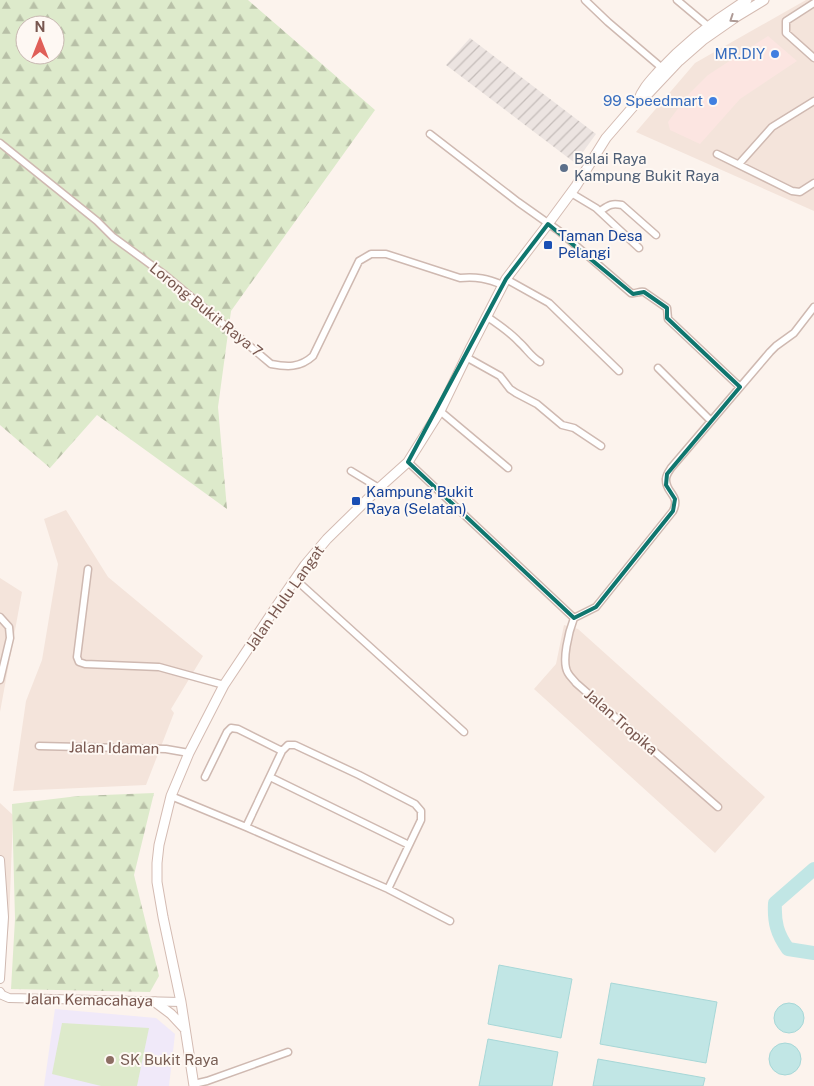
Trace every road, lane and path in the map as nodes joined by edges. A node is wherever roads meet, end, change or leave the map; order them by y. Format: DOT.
graph roads {
  1 [pos="585,0"];
  2 [pos="677,0"];
  3 [pos="747,0"];
  4 [pos="764,0"];
  5 [pos="814,3"];
  6 [pos="708,26"];
  7 [pos="814,58"];
  8 [pos="662,68"];
  9 [pos="638,101"];
  10 [pos="814,101"];
  11 [pos="430,134"];
  12 [pos="0,144"];
  13 [pos="717,154"];
  14 [pos="739,164"];
  15 [pos="814,183"];
  16 [pos="571,193"];
  17 [pos="600,211"];
  18 [pos="548,224"];
  19 [pos="656,235"];
  20 [pos="639,248"];
  21 [pos="504,282"];
  22 [pos="814,307"];
  23 [pos="486,316"];
  24 [pos="466,357"];
  25 [pos="540,362"];
  26 [pos="658,368"];
  27 [pos="619,371"];
  28 [pos="740,387"];
  29 [pos="440,411"];
  30 [pos="711,421"];
  31 [pos="601,446"];
  32 [pos="408,462"];
  33 [pos="508,468"];
  34 [pos="352,471"];
  35 [pos="379,488"];
  36 [pos="88,570"];
  37 [pos="295,579"];
  38 [pos="0,617"];
  39 [pos="574,618"];
  40 [pos="0,680"];
  41 [pos="224,686"];
  42 [pos="464,732"];
  43 [pos="39,746"];
  44 [pos="282,751"];
  45 [pos="189,752"];
  46 [pos="205,777"];
  47 [pos="270,777"];
  48 [pos="171,796"];
  49 [pos="718,807"];
  50 [pos="246,827"];
  51 [pos="410,845"];
  52 [pos="0,860"];
  53 [pos="388,889"];
  54 [pos="450,921"];
  55 [pos="1,942"];
  56 [pos="0,979"];
  57 [pos="0,992"];
  58 [pos="155,1002"];
  59 [pos="181,1002"];
  60 [pos="185,1029"];
  61 [pos="288,1052"];
  62 [pos="194,1085"];
  1 -- 8 [label="street"];
  2 -- 6 [label="street"];
  3 -- 6 [label="main road, Jalan Hulu Langat"];
  4 -- 9 [label="main road, Jalan Hulu Langat, one-way"];
  5 -- 7 [label="street"];
  6 -- 8 [label="main road, Jalan Hulu Langat"];
  8 -- 9 [label="main road, Jalan Hulu Langat"];
  9 -- 16 [label="main road, Jalan Hulu Langat"];
  10 -- 14 [label="street"];
  11 -- 18 [label="street"];
  12 -- 21 [label="street, Lorong Bukit Raya 7"];
  13 -- 14 [label="street"];
  14 -- 15 [label="street"];
  16 -- 17 [label="street"];
  16 -- 18 [label="main road, Jalan Hulu Langat"];
  17 -- 19 [label="street"];
  17 -- 20 [label="street"];
  18 -- 21 [label="main road, Jalan Hulu Langat"];
  18 -- 28 [label="street"];
  21 -- 23 [label="main road, Jalan Hulu Langat"];
  21 -- 27 [label="street, Lorong Bukit Raya 7"];
  22 -- 28 [label="street"];
  23 -- 24 [label="main road, Jalan Hulu Langat"];
  23 -- 25 [label="street"];
  24 -- 29 [label="main road, Jalan Hulu Langat"];
  24 -- 31 [label="street"];
  26 -- 30 [label="street"];
  28 -- 30 [label="street"];
  29 -- 32 [label="main road, Jalan Hulu Langat"];
  29 -- 33 [label="street"];
  30 -- 39 [label="street"];
  32 -- 35 [label="main road, Jalan Hulu Langat"];
  32 -- 39 [label="street"];
  34 -- 35 [label="street"];
  35 -- 37 [label="main road, Jalan Hulu Langat"];
  36 -- 41 [label="street"];
  37 -- 41 [label="main road, Jalan Hulu Langat"];
  37 -- 42 [label="street"];
  38 -- 40 [label="street"];
  39 -- 49 [label="street, Jalan Tropika"];
  41 -- 45 [label="main road, Jalan Hulu Langat"];
  43 -- 45 [label="street, Jalan Idaman"];
  44 -- 46 [label="street"];
  44 -- 47 [label="street"];
  44 -- 51 [label="street"];
  45 -- 48 [label="main road, Jalan Hulu Langat"];
  47 -- 50 [label="street"];
  47 -- 51 [label="street"];
  48 -- 50 [label="street"];
  48 -- 59 [label="main road, Jalan Hulu Langat"];
  50 -- 53 [label="street"];
  51 -- 53 [label="street"];
  52 -- 55 [label="street"];
  53 -- 54 [label="street"];
  55 -- 56 [label="street"];
  57 -- 58 [label="street, Jalan Kemacahaya"];
  58 -- 59 [label="street, Jalan Kemacahaya"];
  58 -- 60 [label="main road"];
  59 -- 60 [label="main road, Jalan Hulu Langat"];
  60 -- 62 [label="main road, Jalan Hulu Langat"];
  61 -- 62 [label="street"];
}
